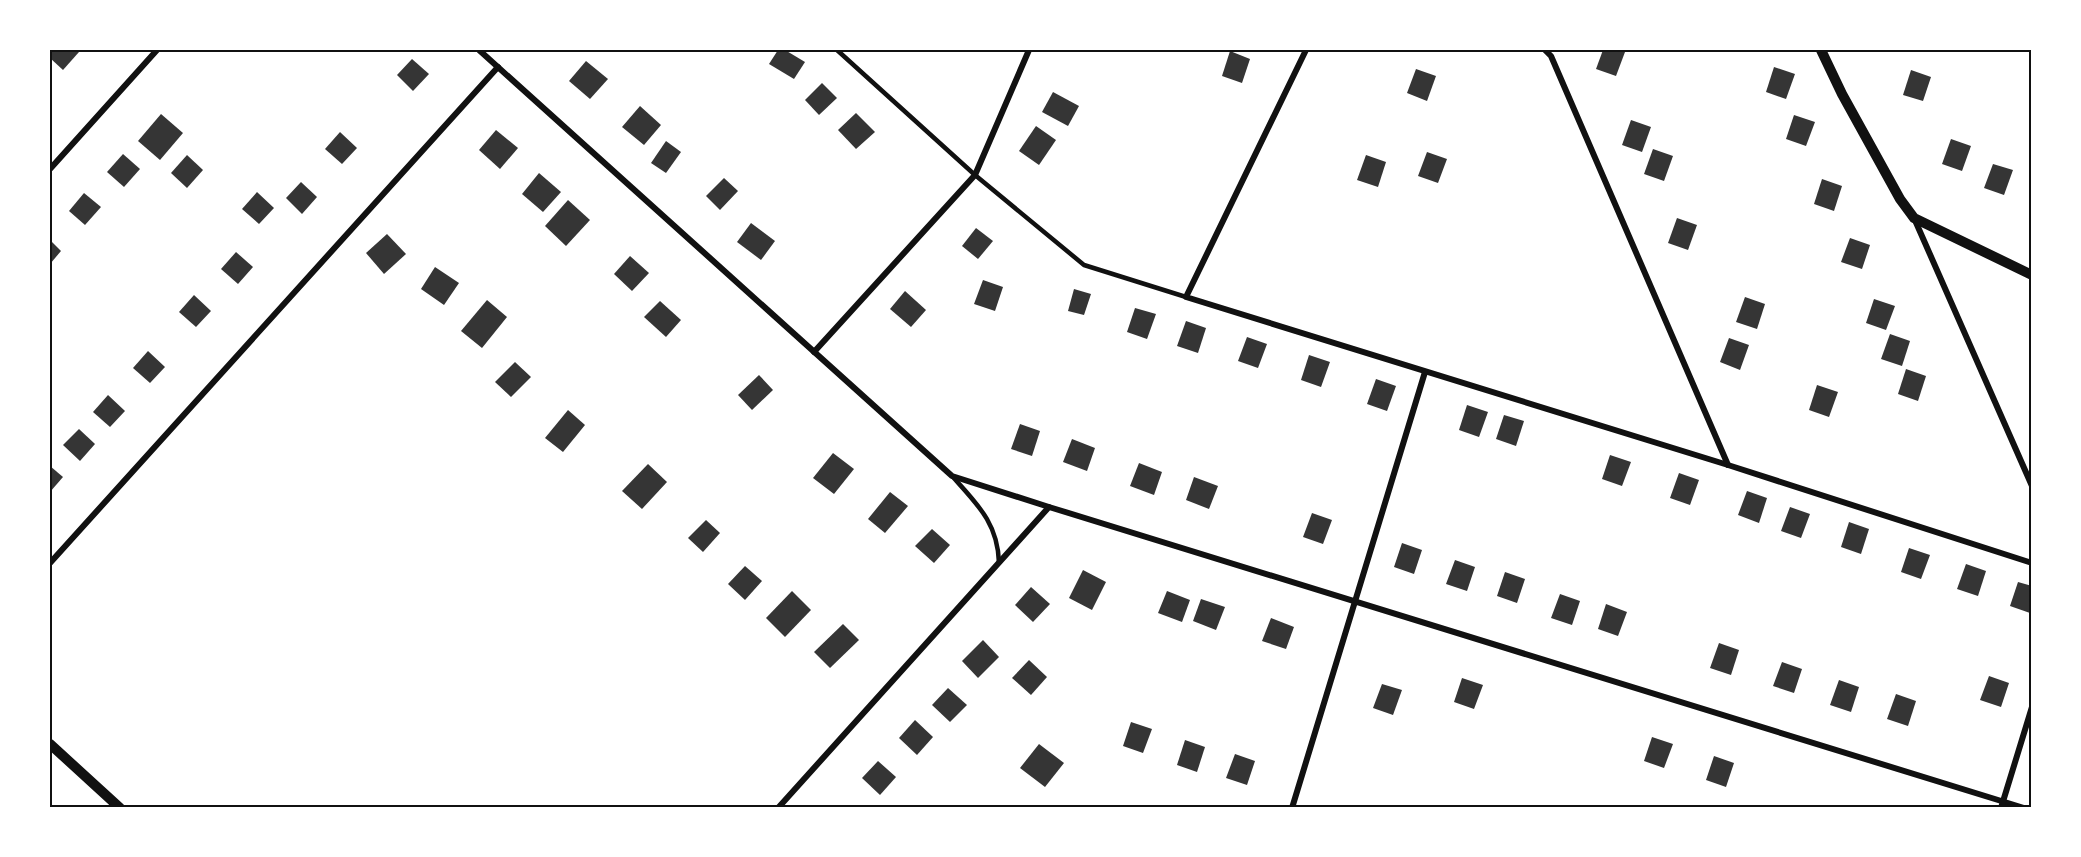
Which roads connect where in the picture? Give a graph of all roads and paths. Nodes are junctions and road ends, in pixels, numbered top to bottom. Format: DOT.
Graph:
graph roads {
  1 [pos="158,50"];
  2 [pos="479,50"];
  3 [pos="837,50"];
  4 [pos="1029,50"];
  5 [pos="1306,50"];
  6 [pos="1545,50"];
  7 [pos="1821,50"];
  8 [pos="498,67"];
  9 [pos="50,169"];
  10 [pos="975,175"];
  11 [pos="1914,219"];
  12 [pos="2031,275"];
  13 [pos="1186,297"];
  14 [pos="814,352"];
  15 [pos="1425,372"];
  16 [pos="1728,465"];
  17 [pos="952,476"];
  18 [pos="2031,486"];
  19 [pos="1049,507"];
  20 [pos="2031,562"];
  21 [pos="50,563"];
  22 [pos="999,563"];
  23 [pos="1354,602"];
  24 [pos="2031,707"];
  25 [pos="50,744"];
  26 [pos="2002,804"];
  27 [pos="120,807"];
  28 [pos="778,807"];
  29 [pos="1292,807"];
  30 [pos="2024,807"];
  1 -- 9 [label="street"];
  2 -- 8 [label="street"];
  3 -- 10 [label="lane"];
  4 -- 10 [label="street"];
  5 -- 13 [label="street"];
  6 -- 16 [label="street"];
  7 -- 11 [label="street"];
  8 -- 14 [label="street"];
  8 -- 21 [label="street"];
  10 -- 13 [label="lane"];
  10 -- 14 [label="street"];
  11 -- 12 [label="street"];
  11 -- 18 [label="street"];
  13 -- 15 [label="street"];
  14 -- 17 [label="street"];
  15 -- 16 [label="street"];
  15 -- 23 [label="street"];
  16 -- 20 [label="street"];
  17 -- 19 [label="street"];
  17 -- 22 [label="lane"];
  19 -- 22 [label="street"];
  19 -- 23 [label="street"];
  22 -- 28 [label="street"];
  23 -- 26 [label="street"];
  23 -- 29 [label="street"];
  24 -- 26 [label="street"];
  25 -- 27 [label="street"];
  26 -- 30 [label="street"];
}
